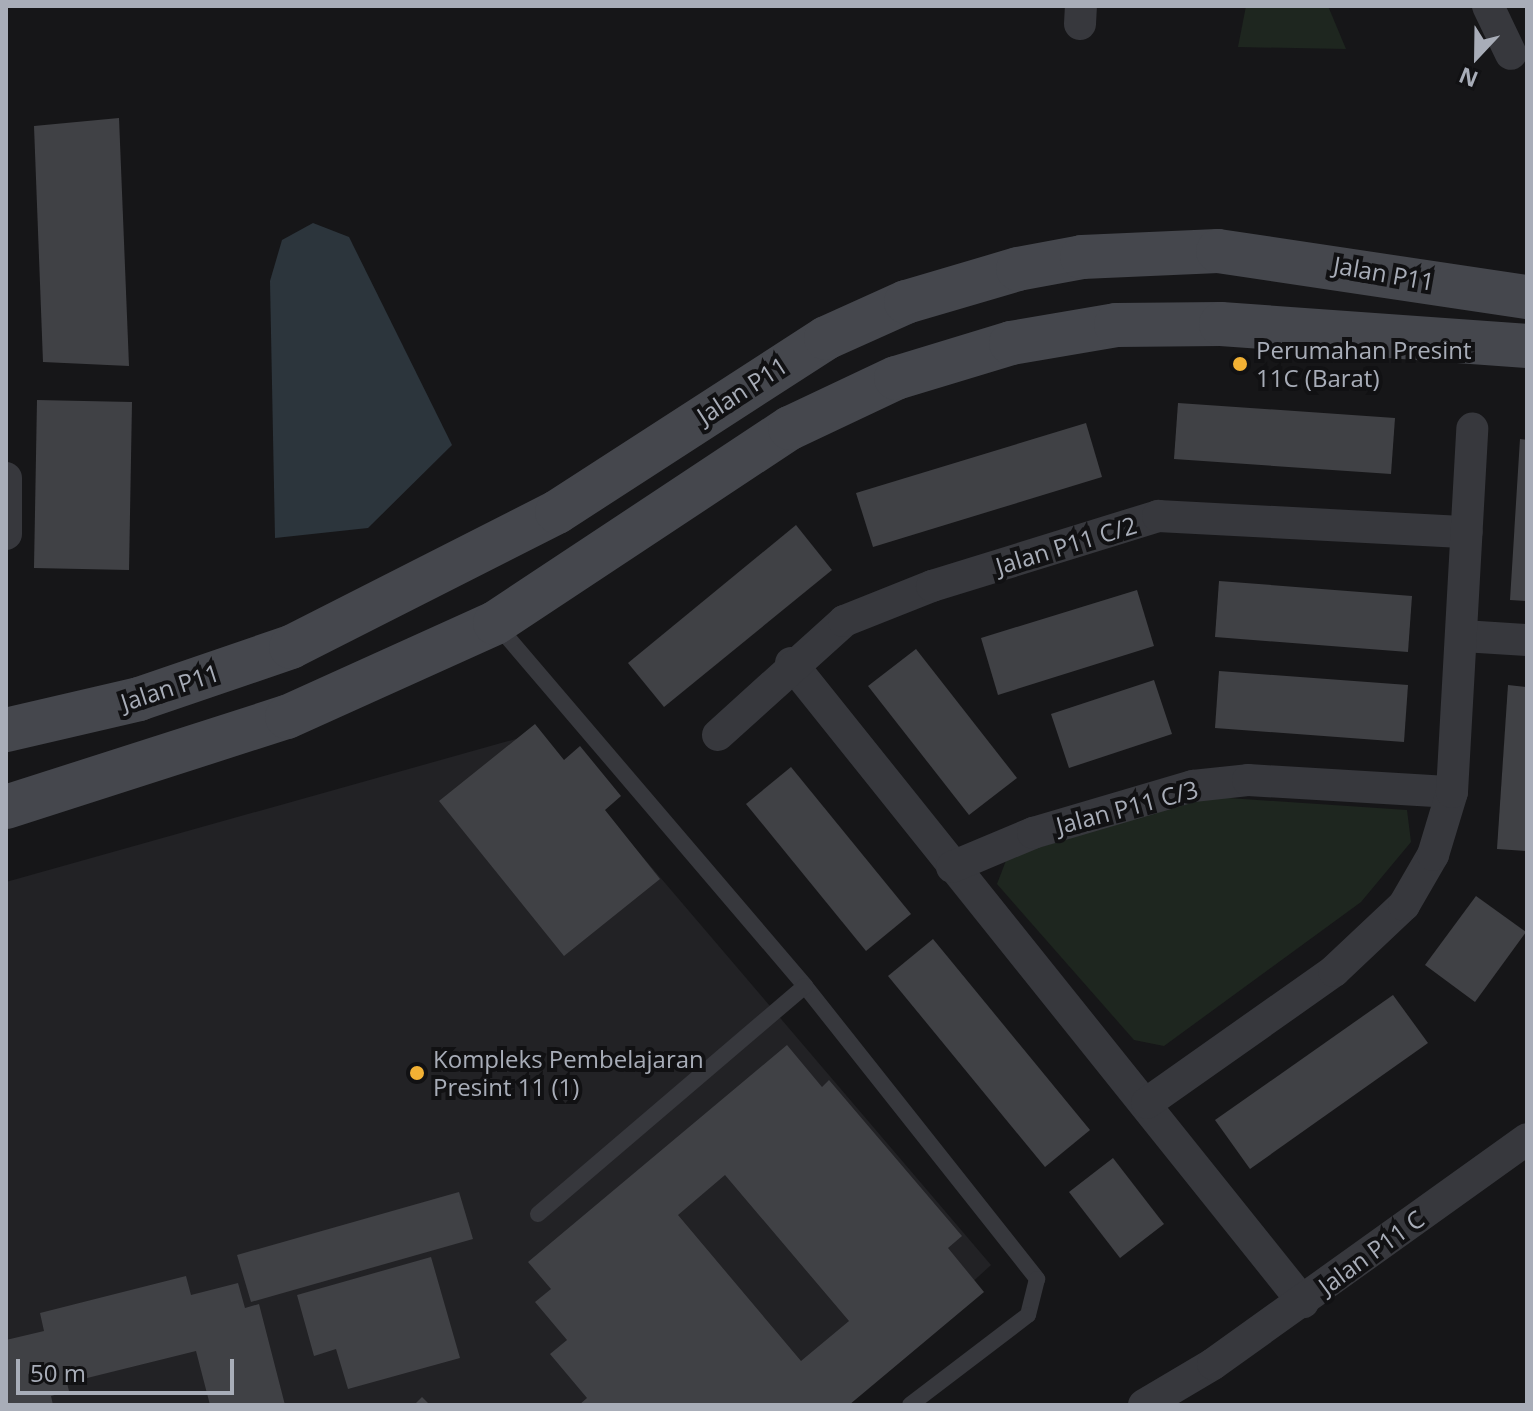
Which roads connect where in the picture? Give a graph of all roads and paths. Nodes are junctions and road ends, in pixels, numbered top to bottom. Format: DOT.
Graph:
graph roads {
  1 [pos="1488,6"];
  2 [pos="1511,54"];
  3 [pos="1527,297"];
  4 [pos="1527,346"];
  5 [pos="1472,429"];
  6 [pos="6,478"];
  7 [pos="1467,532"];
  8 [pos="6,534"];
  9 [pos="495,623"];
  10 [pos="1463,636"];
  11 [pos="1527,640"];
  12 [pos="791,663"];
  13 [pos="6,730"];
  14 [pos="718,735"];
  15 [pos="1452,792"];
  16 [pos="6,807"];
  17 [pos="952,867"];
  18 [pos="805,986"];
  19 [pos="1147,1103"];
  20 [pos="1527,1139"];
  21 [pos="538,1214"];
  22 [pos="1303,1302"];
  23 [pos="1213,1364"];
  24 [pos="910,1405"];
  25 [pos="1144,1405"];
  26 [pos="1184,1405"];
  1 -- 2 [label="street"];
  3 -- 13 [label="main road, Jalan P11"];
  4 -- 9 [label="main road"];
  5 -- 7 [label="street"];
  6 -- 8 [label="street"];
  7 -- 10 [label="street"];
  7 -- 12 [label="street, Jalan P11 C/2"];
  9 -- 16 [label="main road"];
  9 -- 18 [label="lane"];
  10 -- 11 [label="street"];
  10 -- 15 [label="street"];
  12 -- 14 [label="street, Jalan P11 C/2"];
  12 -- 17 [label="street"];
  15 -- 17 [label="street, Jalan P11 C/3"];
  15 -- 19 [label="street"];
  17 -- 19 [label="street"];
  18 -- 21 [label="lane"];
  18 -- 24 [label="lane"];
  19 -- 22 [label="street"];
  20 -- 22 [label="street, Jalan P11 C"];
  22 -- 23 [label="street, Jalan P11 C"];
  23 -- 25 [label="street, Jalan P11 C"];
  23 -- 26 [label="street, Jalan P11 C"];
}
